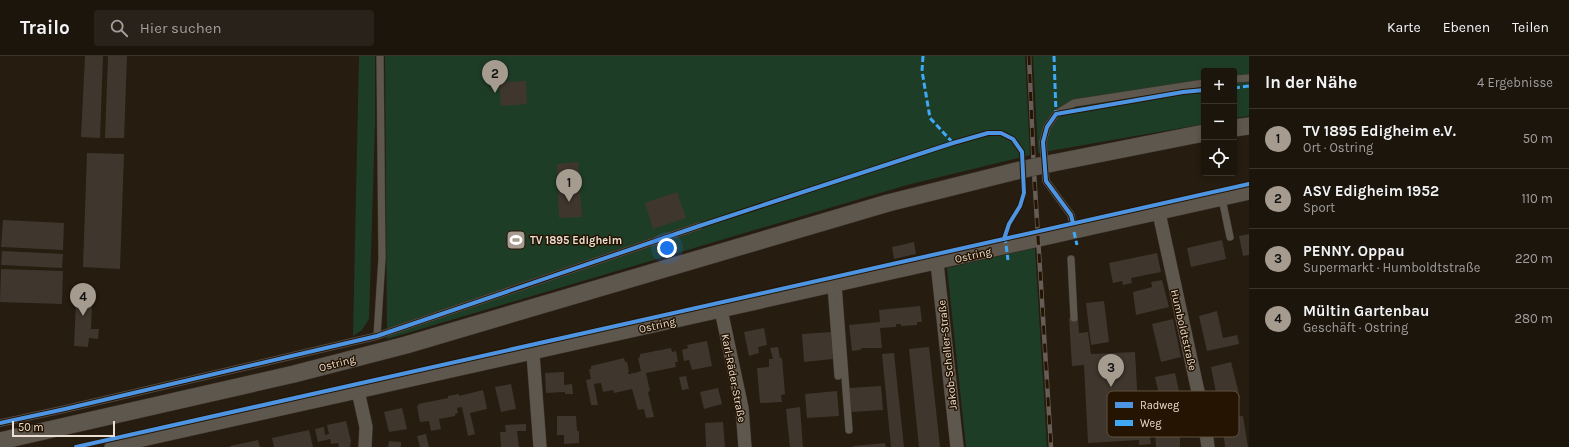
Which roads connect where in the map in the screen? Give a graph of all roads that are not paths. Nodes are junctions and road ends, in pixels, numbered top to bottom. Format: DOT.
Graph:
graph roads {
  1 [pos="380,56"];
  2 [pos="1249,78"];
  3 [pos="1237,79"];
  4 [pos="1201,83"];
  5 [pos="1249,126"];
  6 [pos="1237,128"];
  7 [pos="1201,134"];
  8 [pos="1249,193"];
  9 [pos="1222,199"];
  10 [pos="1158,213"];
  11 [pos="699,226"];
  12 [pos="1074,232"];
  13 [pos="1230,237"];
  14 [pos="1071,258"];
  15 [pos="938,263"];
  16 [pos="835,286"];
  17 [pos="720,310"];
  18 [pos="1074,318"];
  19 [pos="377,336"];
  20 [pos="533,354"];
  21 [pos="838,376"];
  22 [pos="358,391"];
  23 [pos="1198,391"];
  24 [pos="0,423"];
  25 [pos="849,430"];
  26 [pos="1207,437"];
  27 [pos="0,441"];
  28 [pos="111,447"];
  29 [pos="365,447"];
  30 [pos="540,447"];
  31 [pos="744,447"];
  32 [pos="957,447"];
  33 [pos="1208,447"];
  1 -- 19 [label="lane"];
  2 -- 3 [label="lane"];
  4 -- 12 [label="lane"];
  5 -- 6 [label="street"];
  7 -- 27 [label="street, Ostring, bridge"];
  8 -- 9 [label="street, Ostring"];
  9 -- 10 [label="street, Ostring"];
  9 -- 13 [label="lane"];
  10 -- 12 [label="street, Ostring"];
  10 -- 23 [label="street, Humboldtstraße"];
  11 -- 19 [label="lane"];
  12 -- 15 [label="street, Ostring"];
  14 -- 18 [label="lane"];
  15 -- 16 [label="street, Ostring"];
  15 -- 32 [label="street, Jakob-Scheller-Straße"];
  16 -- 17 [label="street, Ostring"];
  16 -- 21 [label="lane"];
  16 -- 25 [label="lane"];
  17 -- 20 [label="street, Ostring"];
  17 -- 31 [label="street, Karl-Räder-Straße"];
  19 -- 24 [label="lane"];
  20 -- 22 [label="street, Ostring"];
  20 -- 30 [label="street"];
  22 -- 28 [label="street, Ostring"];
  22 -- 29 [label="street"];
  26 -- 33 [label="street, Humboldtstraße"];
}
